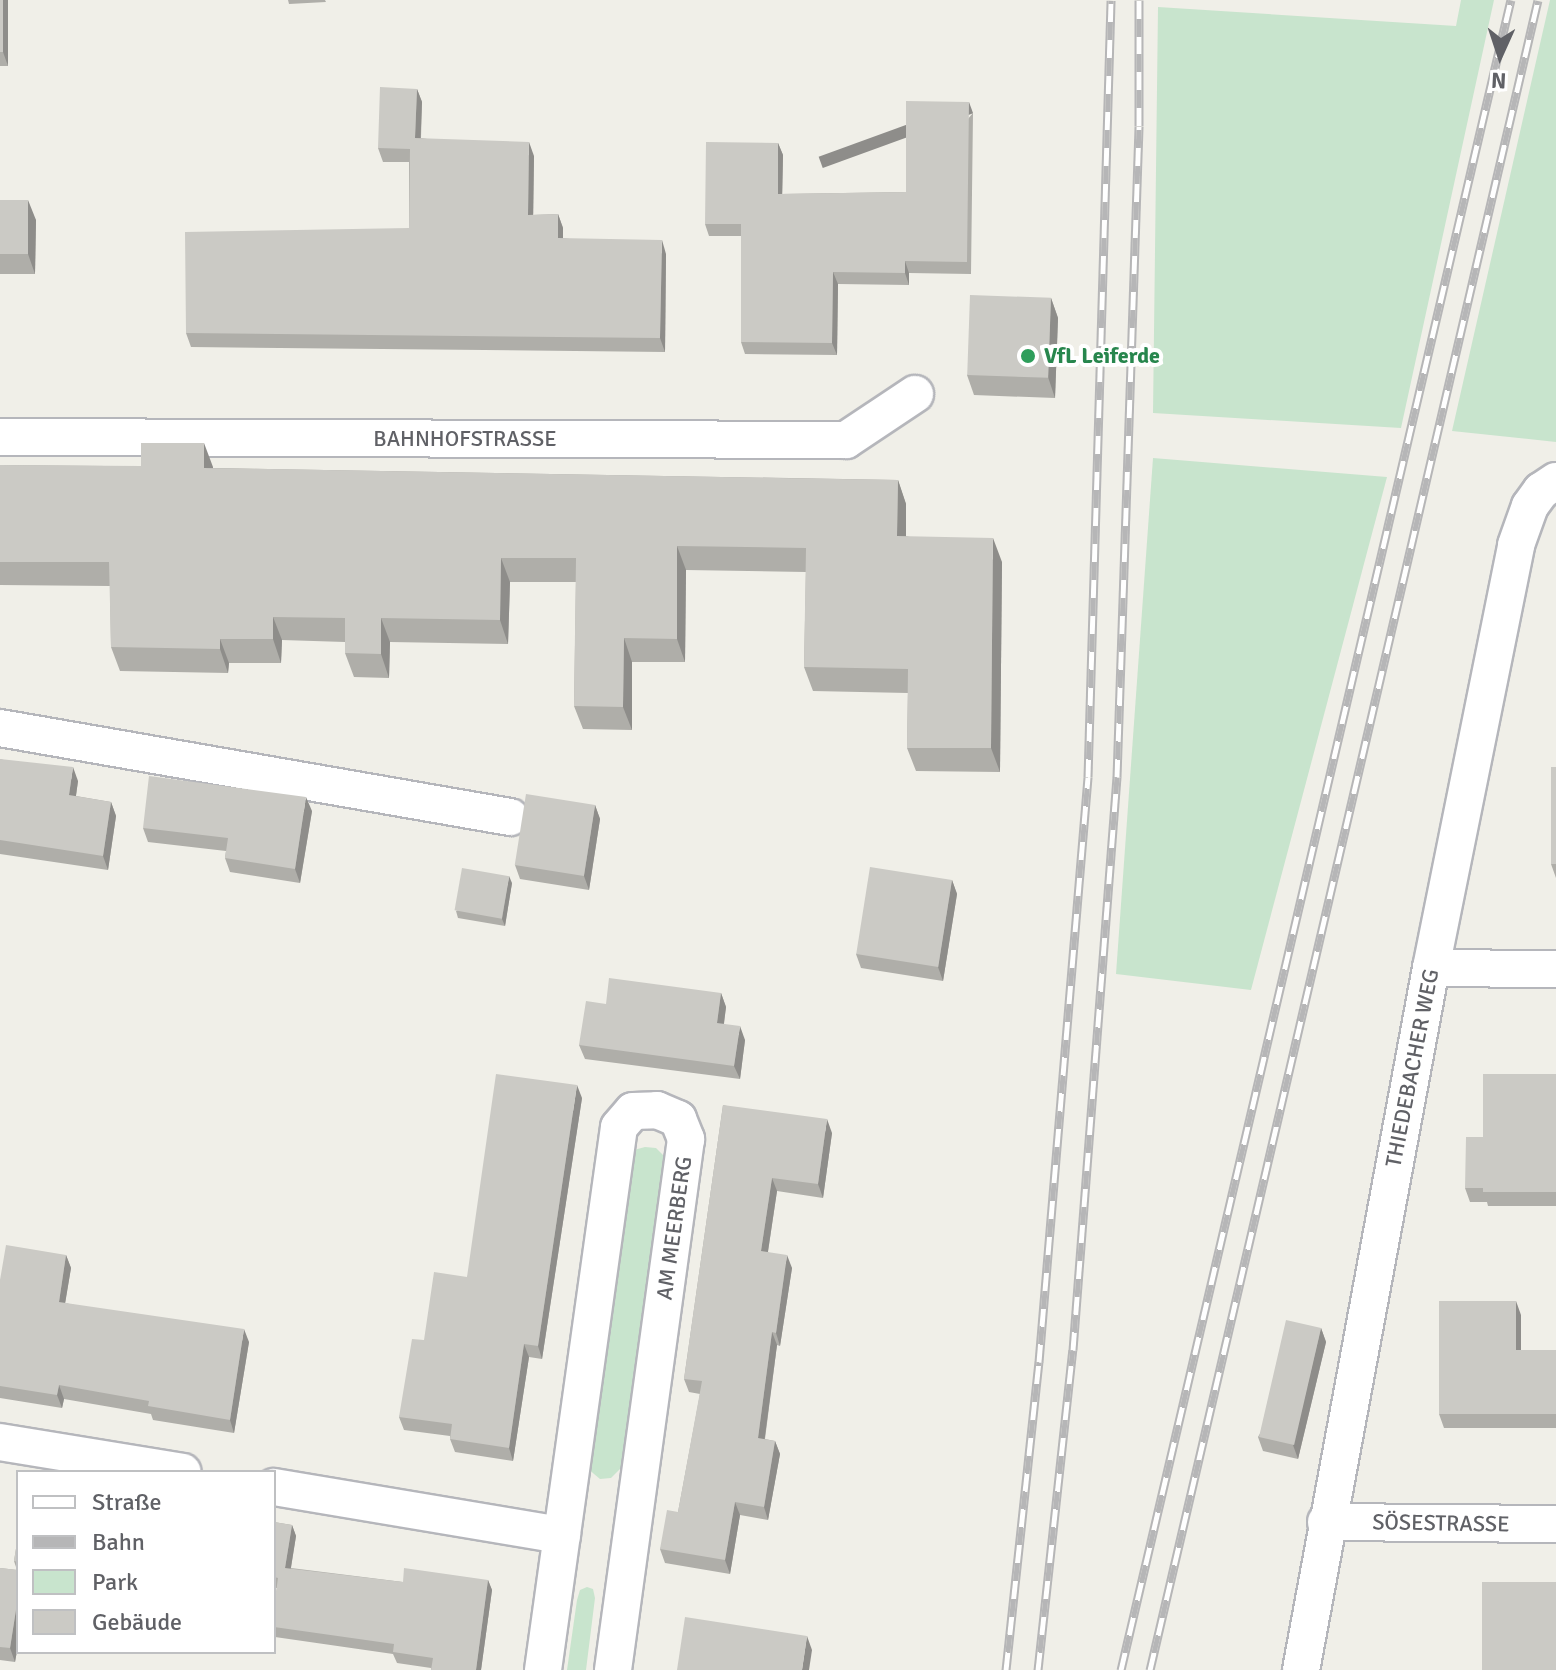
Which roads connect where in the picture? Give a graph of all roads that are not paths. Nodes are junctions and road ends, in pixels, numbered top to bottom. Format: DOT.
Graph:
graph roads {
  1 [pos="915,394"];
  2 [pos="0,437"];
  3 [pos="1556,481"];
  4 [pos="0,728"];
  5 [pos="510,817"];
  6 [pos="1431,968"];
  7 [pos="1556,969"];
  8 [pos="0,1442"];
  9 [pos="171,1470"];
  10 [pos="276,1487"];
  11 [pos="1326,1522"];
  12 [pos="1556,1524"];
  13 [pos="562,1535"];
  14 [pos="543,1670"];
  15 [pos="613,1670"];
  16 [pos="1301,1670"];
  1 -- 2 [label="street, BAHNHOFSTRASSE"];
  3 -- 6 [label="street, THIEDEBACHER WEG"];
  4 -- 5 [label="street"];
  6 -- 7 [label="street"];
  6 -- 11 [label="street, THIEDEBACHER WEG"];
  8 -- 9 [label="street"];
  10 -- 13 [label="street"];
  11 -- 12 [label="street, SÖSESTRASSE"];
  11 -- 16 [label="street, THIEDEBACHER WEG"];
  13 -- 14 [label="street, AM MEERBERG"];
  13 -- 15 [label="street, AM MEERBERG"];
}
